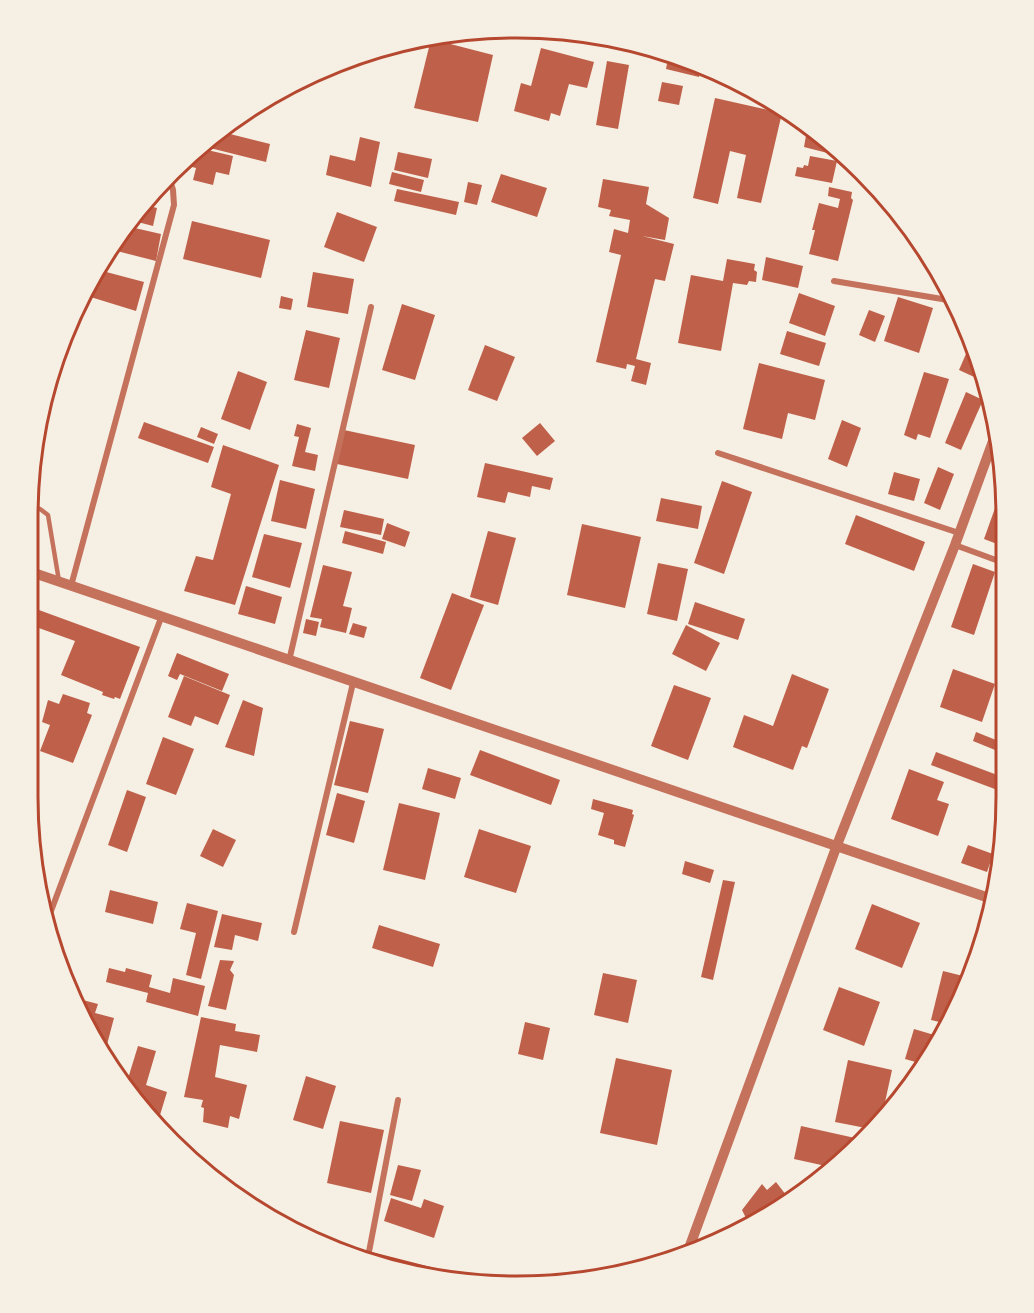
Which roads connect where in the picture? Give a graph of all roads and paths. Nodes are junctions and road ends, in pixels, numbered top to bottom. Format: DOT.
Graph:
graph roads {
  1 [pos="171,185"];
  2 [pos="834,281"];
  3 [pos="944,299"];
  4 [pos="371,307"];
  5 [pos="991,448"];
  6 [pos="718,453"];
  7 [pos="38,508"];
  8 [pos="959,533"];
  9 [pos="955,545"];
  10 [pos="996,560"];
  11 [pos="38,575"];
  12 [pos="59,582"];
  13 [pos="71,586"];
  14 [pos="161,618"];
  15 [pos="289,661"];
  16 [pos="353,683"];
  17 [pos="837,845"];
  18 [pos="985,897"];
  19 [pos="52,910"];
  20 [pos="294,932"];
  21 [pos="398,1100"];
  22 [pos="691,1242"];
  23 [pos="369,1252"];
  1 -- 13 [label="street"];
  2 -- 3 [label="street"];
  4 -- 15 [label="street"];
  5 -- 8 [label="street"];
  6 -- 8 [label="street"];
  7 -- 12 [label="lane"];
  8 -- 9 [label="street"];
  9 -- 10 [label="street"];
  9 -- 17 [label="street"];
  11 -- 12 [label="street"];
  12 -- 13 [label="street"];
  13 -- 14 [label="street"];
  14 -- 15 [label="street"];
  14 -- 19 [label="street"];
  15 -- 16 [label="street"];
  16 -- 17 [label="street"];
  16 -- 20 [label="street"];
  17 -- 18 [label="street"];
  17 -- 22 [label="street"];
  21 -- 23 [label="street"];
}
